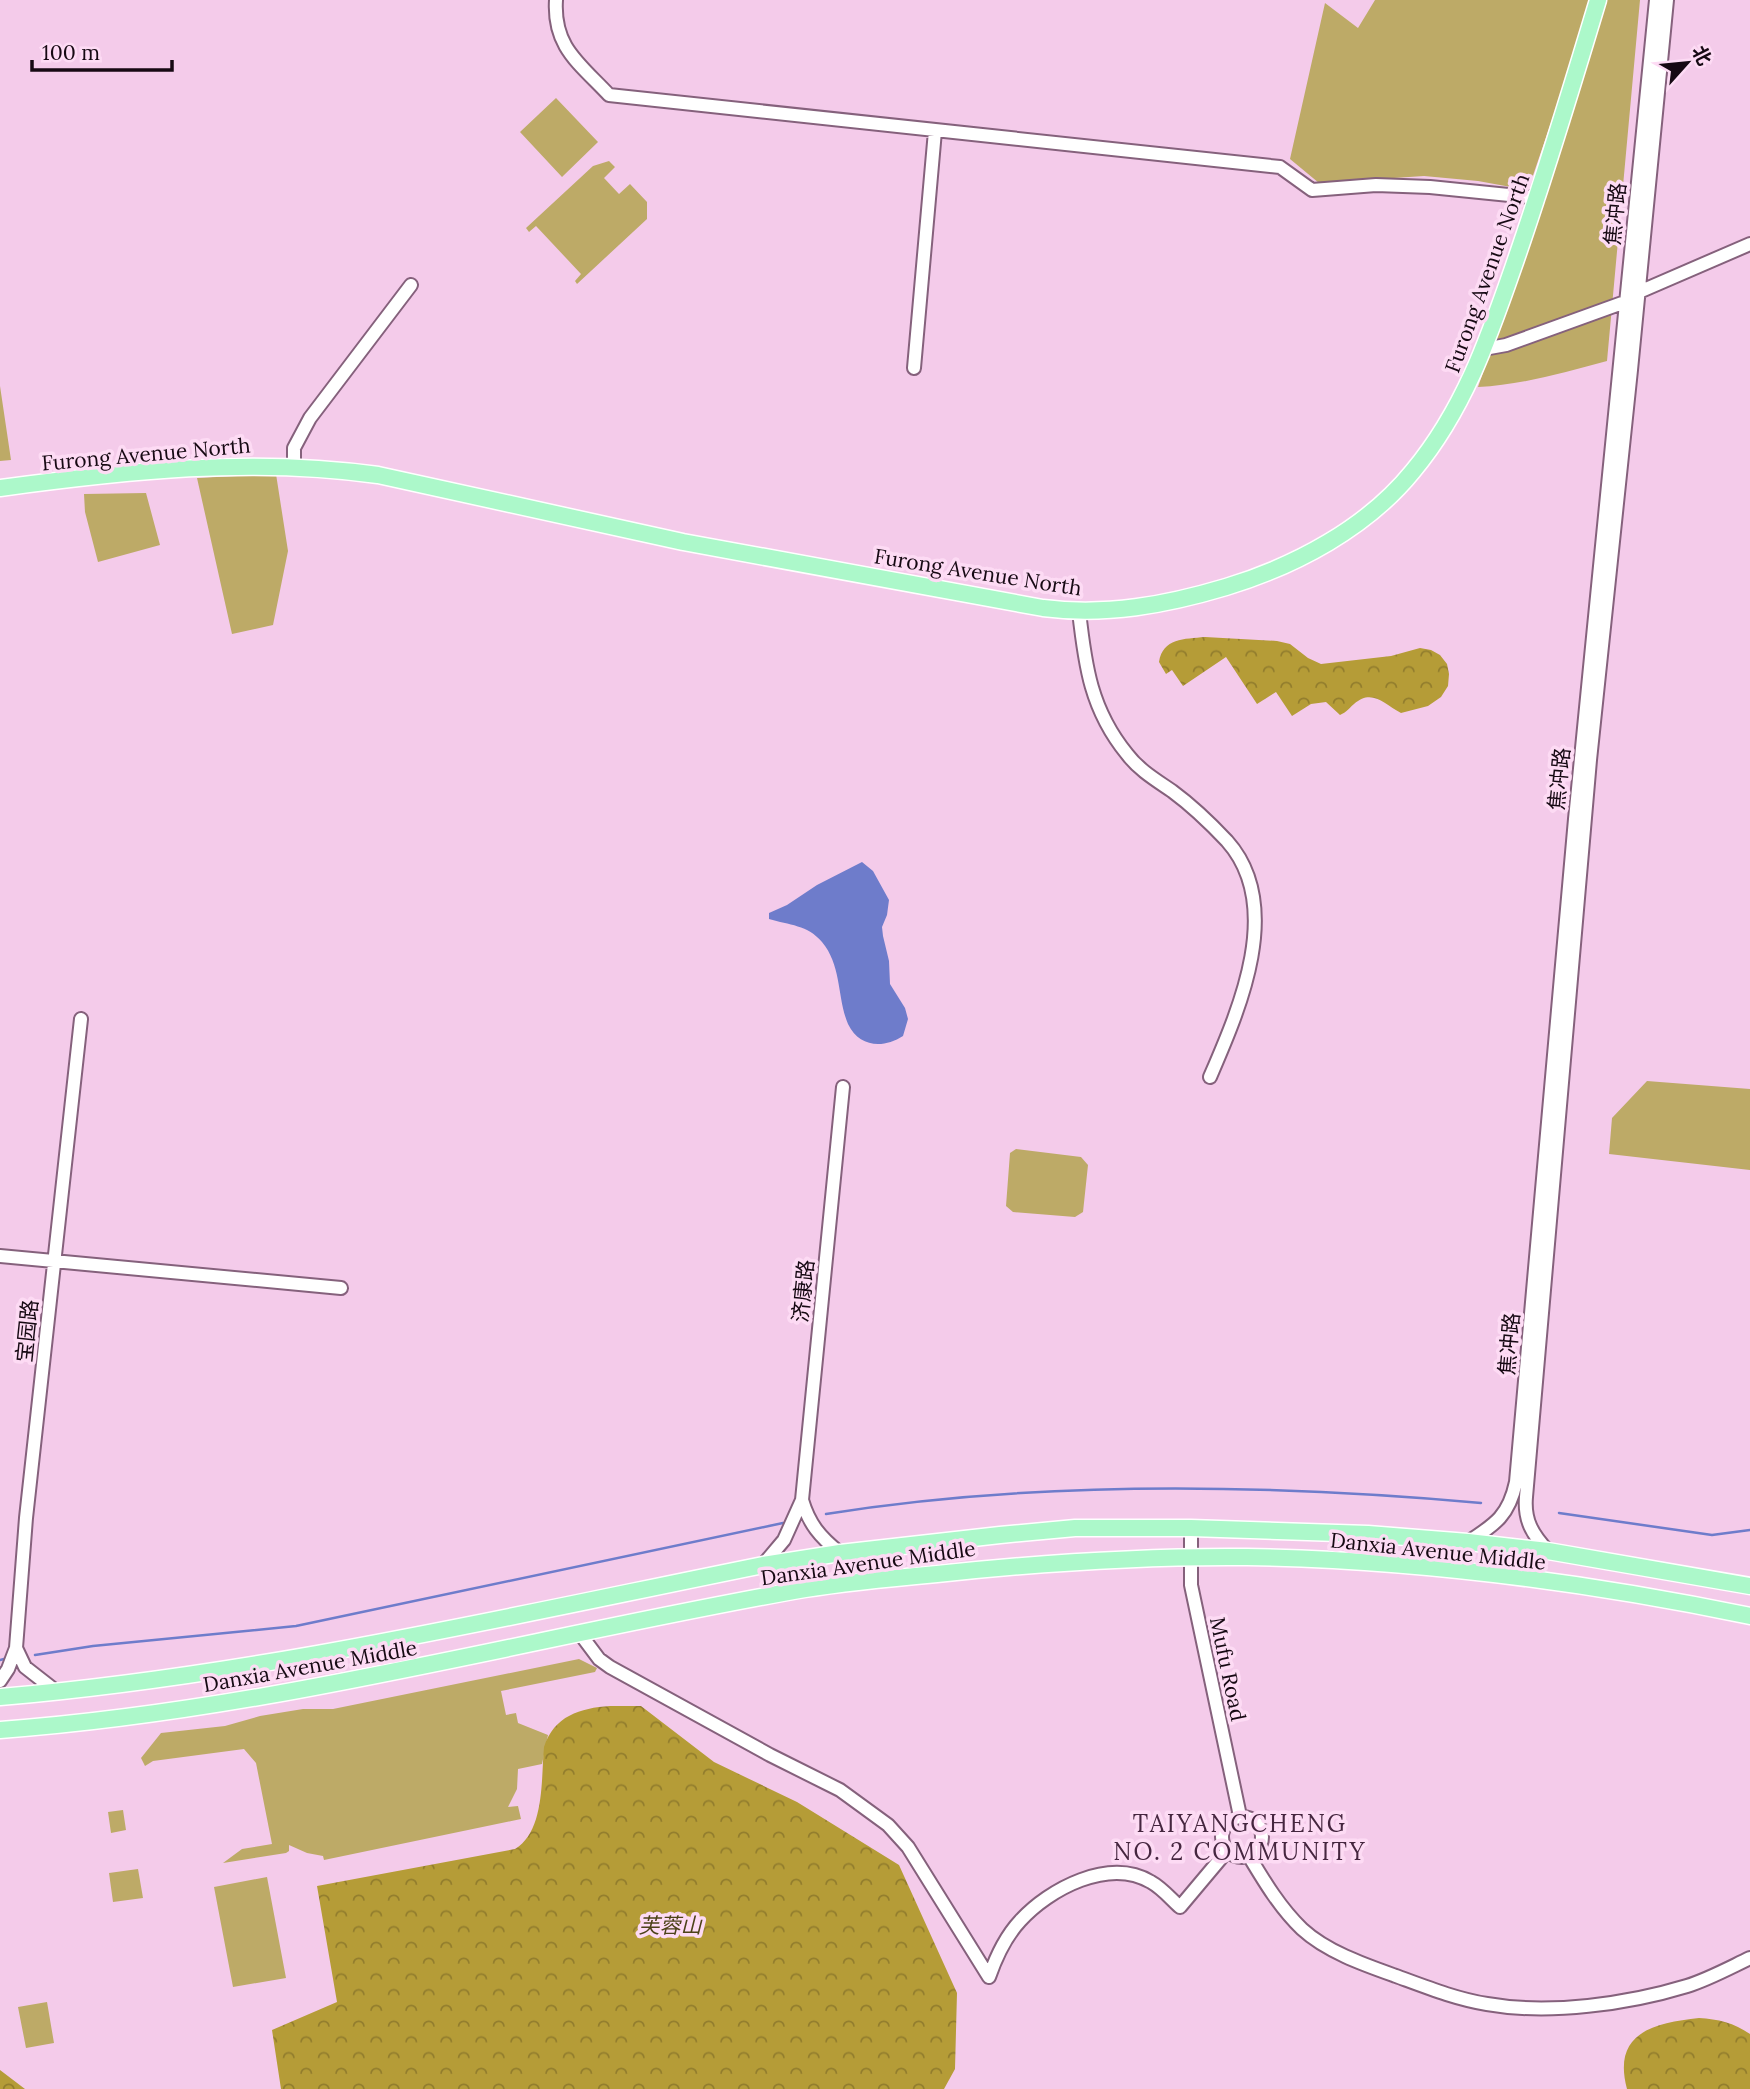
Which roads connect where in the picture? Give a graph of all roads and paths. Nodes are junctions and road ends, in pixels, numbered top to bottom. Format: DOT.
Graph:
graph roads {
  1 [pos="556,0"];
  2 [pos="1598,0"];
  3 [pos="1656,0"];
  4 [pos="1667,0"];
  5 [pos="935,131"];
  6 [pos="1538,198"];
  7 [pos="1750,244"];
  8 [pos="411,285"];
  9 [pos="1639,292"];
  10 [pos="1625,302"];
  11 [pos="1484,349"];
  12 [pos="914,368"];
  13 [pos="293,466"];
  14 [pos="0,488"];
  15 [pos="1079,611"];
  16 [pos="81,1019"];
  17 [pos="1210,1077"];
  18 [pos="843,1087"];
  19 [pos="0,1256"];
  20 [pos="54,1262"];
  21 [pos="341,1288"];
  22 [pos="802,1500"];
  23 [pos="1191,1528"];
  24 [pos="1468,1542"];
  25 [pos="1548,1550"];
  26 [pos="840,1553"];
  27 [pos="1190,1558"];
  28 [pos="763,1565"];
  29 [pos="1750,1586"];
  30 [pos="1750,1616"];
  31 [pos="581,1635"];
  32 [pos="16,1648"];
  33 [pos="0,1681"];
  34 [pos="57,1692"];
  35 [pos="0,1697"];
  36 [pos="0,1730"];
  37 [pos="1240,1816"];
  38 [pos="1227,1851"];
  39 [pos="1249,1856"];
  40 [pos="1750,1958"];
  1 -- 5 [label="street"];
  2 -- 6 [label="main road, Furong Avenue North"];
  3 -- 10 [label="street, 焦冲路"];
  4 -- 9 [label="street, 焦冲路"];
  5 -- 6 [label="street"];
  5 -- 12 [label="street"];
  6 -- 11 [label="main road, Furong Avenue North"];
  7 -- 9 [label="street"];
  8 -- 13 [label="street"];
  9 -- 25 [label="street, 焦冲路"];
  10 -- 11 [label="street"];
  10 -- 24 [label="street, 焦冲路"];
  11 -- 15 [label="main road, Furong Avenue North"];
  13 -- 14 [label="main road, Furong Avenue North"];
  13 -- 15 [label="main road, Furong Avenue North"];
  15 -- 17 [label="street"];
  16 -- 20 [label="street, 宝园路"];
  18 -- 22 [label="street, 济康路"];
  19 -- 20 [label="street"];
  20 -- 21 [label="street"];
  20 -- 32 [label="street, 宝园路"];
  22 -- 26 [label="street, 济康路"];
  22 -- 28 [label="street, 济康路"];
  23 -- 24 [label="main road, Danxia Avenue Middle"];
  23 -- 26 [label="main road, Danxia Avenue Middle"];
  23 -- 27 [label="street, Mufu Road"];
  24 -- 25 [label="main road, Danxia Avenue Middle"];
  25 -- 29 [label="main road, Danxia Avenue Middle"];
  26 -- 28 [label="main road, Danxia Avenue Middle"];
  27 -- 30 [label="main road, Danxia Avenue Middle"];
  27 -- 31 [label="main road, Danxia Avenue Middle"];
  27 -- 37 [label="street, Mufu Road"];
  28 -- 34 [label="main road, Danxia Avenue Middle"];
  31 -- 36 [label="main road, Danxia Avenue Middle"];
  31 -- 38 [label="street"];
  32 -- 33 [label="street, 宝园路"];
  32 -- 34 [label="street"];
  34 -- 35 [label="main road, Danxia Avenue Middle"];
  37 -- 38 [label="street"];
  37 -- 39 [label="street"];
  38 -- 39 [label="street"];
  39 -- 40 [label="street"];
}
